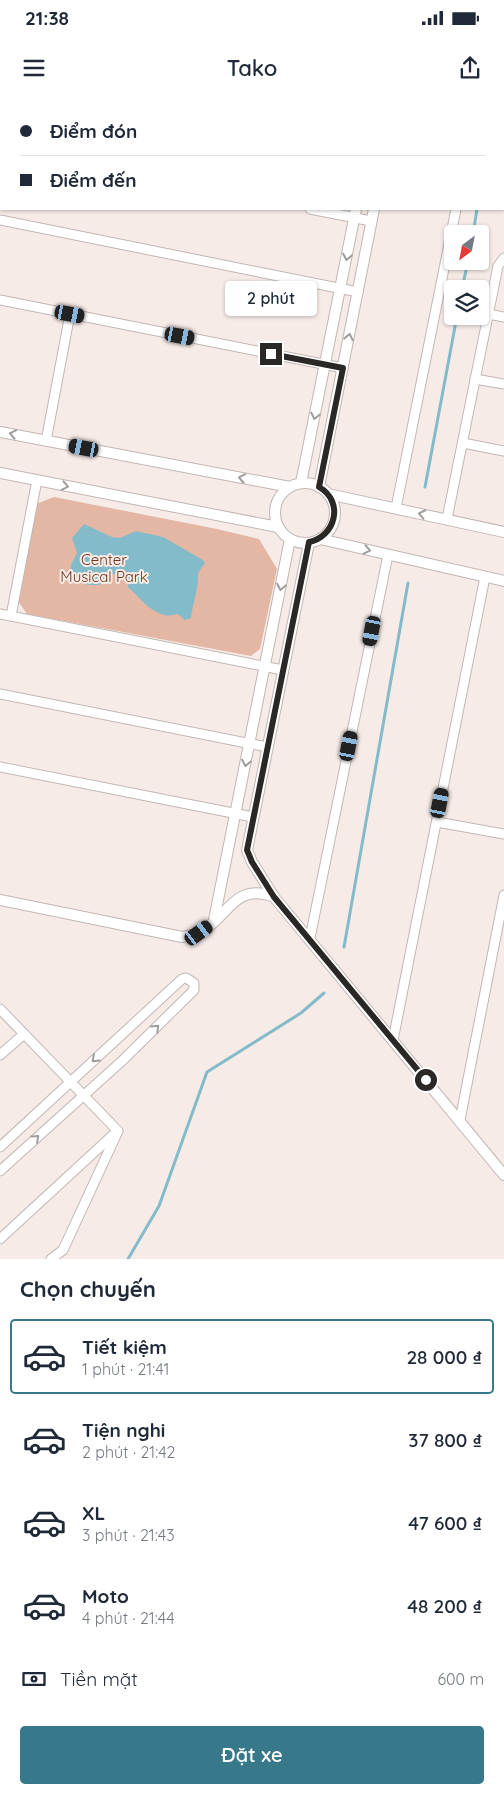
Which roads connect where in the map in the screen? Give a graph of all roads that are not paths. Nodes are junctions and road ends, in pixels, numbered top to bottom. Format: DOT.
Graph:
graph roads {
  1 [pos="321,210"];
  2 [pos="374,210"];
  3 [pos="456,210"];
  4 [pos="355,213"];
  5 [pos="0,220"];
  6 [pos="371,221"];
  7 [pos="504,258"];
  8 [pos="341,289"];
  9 [pos="358,292"];
  10 [pos="0,300"];
  11 [pos="489,309"];
  12 [pos="70,314"];
  13 [pos="489,314"];
  14 [pos="504,317"];
  15 [pos="486,325"];
  16 [pos="326,365"];
  17 [pos="343,368"];
  18 [pos="475,379"];
  19 [pos="504,384"];
  20 [pos="0,432"];
  21 [pos="46,441"];
  22 [pos="463,443"];
  23 [pos="504,451"];
  24 [pos="0,473"];
  25 [pos="37,480"];
  26 [pos="301,483"];
  27 [pos="290,487"];
  28 [pos="323,491"];
  29 [pos="396,508"];
  30 [pos="448,519"];
  31 [pos="278,527"];
  32 [pos="504,532"];
  33 [pos="290,539"];
  34 [pos="320,539"];
  35 [pos="309,542"];
  36 [pos="388,555"];
  37 [pos="486,577"];
  38 [pos="504,581"];
  39 [pos="0,614"];
  40 [pos="11,616"];
  41 [pos="265,666"];
  42 [pos="283,670"];
  43 [pos="0,694"];
  44 [pos="250,744"];
  45 [pos="267,747"];
  46 [pos="0,767"];
  47 [pos="237,813"];
  48 [pos="253,816"];
  49 [pos="437,822"];
  50 [pos="504,834"];
  51 [pos="504,895"];
  52 [pos="274,897"];
  53 [pos="0,900"];
  54 [pos="213,923"];
  55 [pos="310,938"];
  56 [pos="0,1010"];
  57 [pos="24,1034"];
  58 [pos="393,1040"];
  59 [pos="0,1056"];
  60 [pos="72,1082"];
  61 [pos="84,1095"];
  62 [pos="460,1120"];
  63 [pos="118,1131"];
  64 [pos="0,1147"];
  65 [pos="0,1171"];
  66 [pos="504,1175"];
  67 [pos="0,1239"];
  68 [pos="51,1259"];
  1 -- 4 [label="street"];
  2 -- 6 [label="street"];
  3 -- 29 [label="street"];
  4 -- 6 [label="street"];
  4 -- 8 [label="street, one-way"];
  5 -- 8 [label="street"];
  6 -- 9 [label="street"];
  7 -- 11 [label="street"];
  8 -- 9 [label="street"];
  8 -- 16 [label="street"];
  17 -- 9 [label="street, one-way"];
  10 -- 12 [label="street"];
  12 -- 16 [label="street"];
  12 -- 21 [label="street"];
  13 -- 14 [label="street"];
  15 -- 18 [label="street"];
  16 -- 17 [label="street"];
  16 -- 26 [label="street, one-way"];
  17 -- 28 [label="street"];
  18 -- 19 [label="street"];
  18 -- 22 [label="street"];
  21 -- 20 [label="street, one-way"];
  27 -- 21 [label="street, one-way"];
  22 -- 23 [label="street"];
  22 -- 30 [label="street"];
  24 -- 25 [label="street"];
  25 -- 31 [label="street, one-way"];
  25 -- 40 [label="street"];
  26 -- 27 [label="street"];
  26 -- 28 [label="street"];
  27 -- 31 [label="street"];
  28 -- 29 [label="street"];
  28 -- 34 [label="street"];
  30 -- 29 [label="street, one-way"];
  30 -- 32 [label="street"];
  31 -- 33 [label="street"];
  33 -- 35 [label="street"];
  33 -- 41 [label="street, one-way"];
  34 -- 35 [label="street"];
  34 -- 36 [label="street, one-way"];
  35 -- 42 [label="street"];
  36 -- 37 [label="street"];
  36 -- 55 [label="street"];
  37 -- 38 [label="street"];
  37 -- 49 [label="street"];
  39 -- 40 [label="street"];
  40 -- 41 [label="street"];
  41 -- 42 [label="street"];
  41 -- 44 [label="street"];
  42 -- 45 [label="street"];
  43 -- 44 [label="street"];
  44 -- 45 [label="street"];
  44 -- 47 [label="street, one-way"];
  45 -- 48 [label="street"];
  46 -- 47 [label="street"];
  47 -- 48 [label="street"];
  47 -- 54 [label="street"];
  48 -- 52 [label="street"];
  49 -- 50 [label="street"];
  49 -- 58 [label="street"];
  51 -- 62 [label="street"];
  52 -- 54 [label="street"];
  52 -- 55 [label="street"];
  53 -- 54 [label="street"];
  55 -- 58 [label="street"];
  56 -- 57 [label="street"];
  57 -- 59 [label="street"];
  57 -- 60 [label="street"];
  58 -- 62 [label="street"];
  60 -- 61 [label="street"];
  61 -- 60 [label="street, one-way"];
  60 -- 64 [label="street"];
  61 -- 63 [label="street"];
  65 -- 61 [label="street, one-way"];
  62 -- 66 [label="street"];
  63 -- 67 [label="street"];
  63 -- 68 [label="street"];
}
